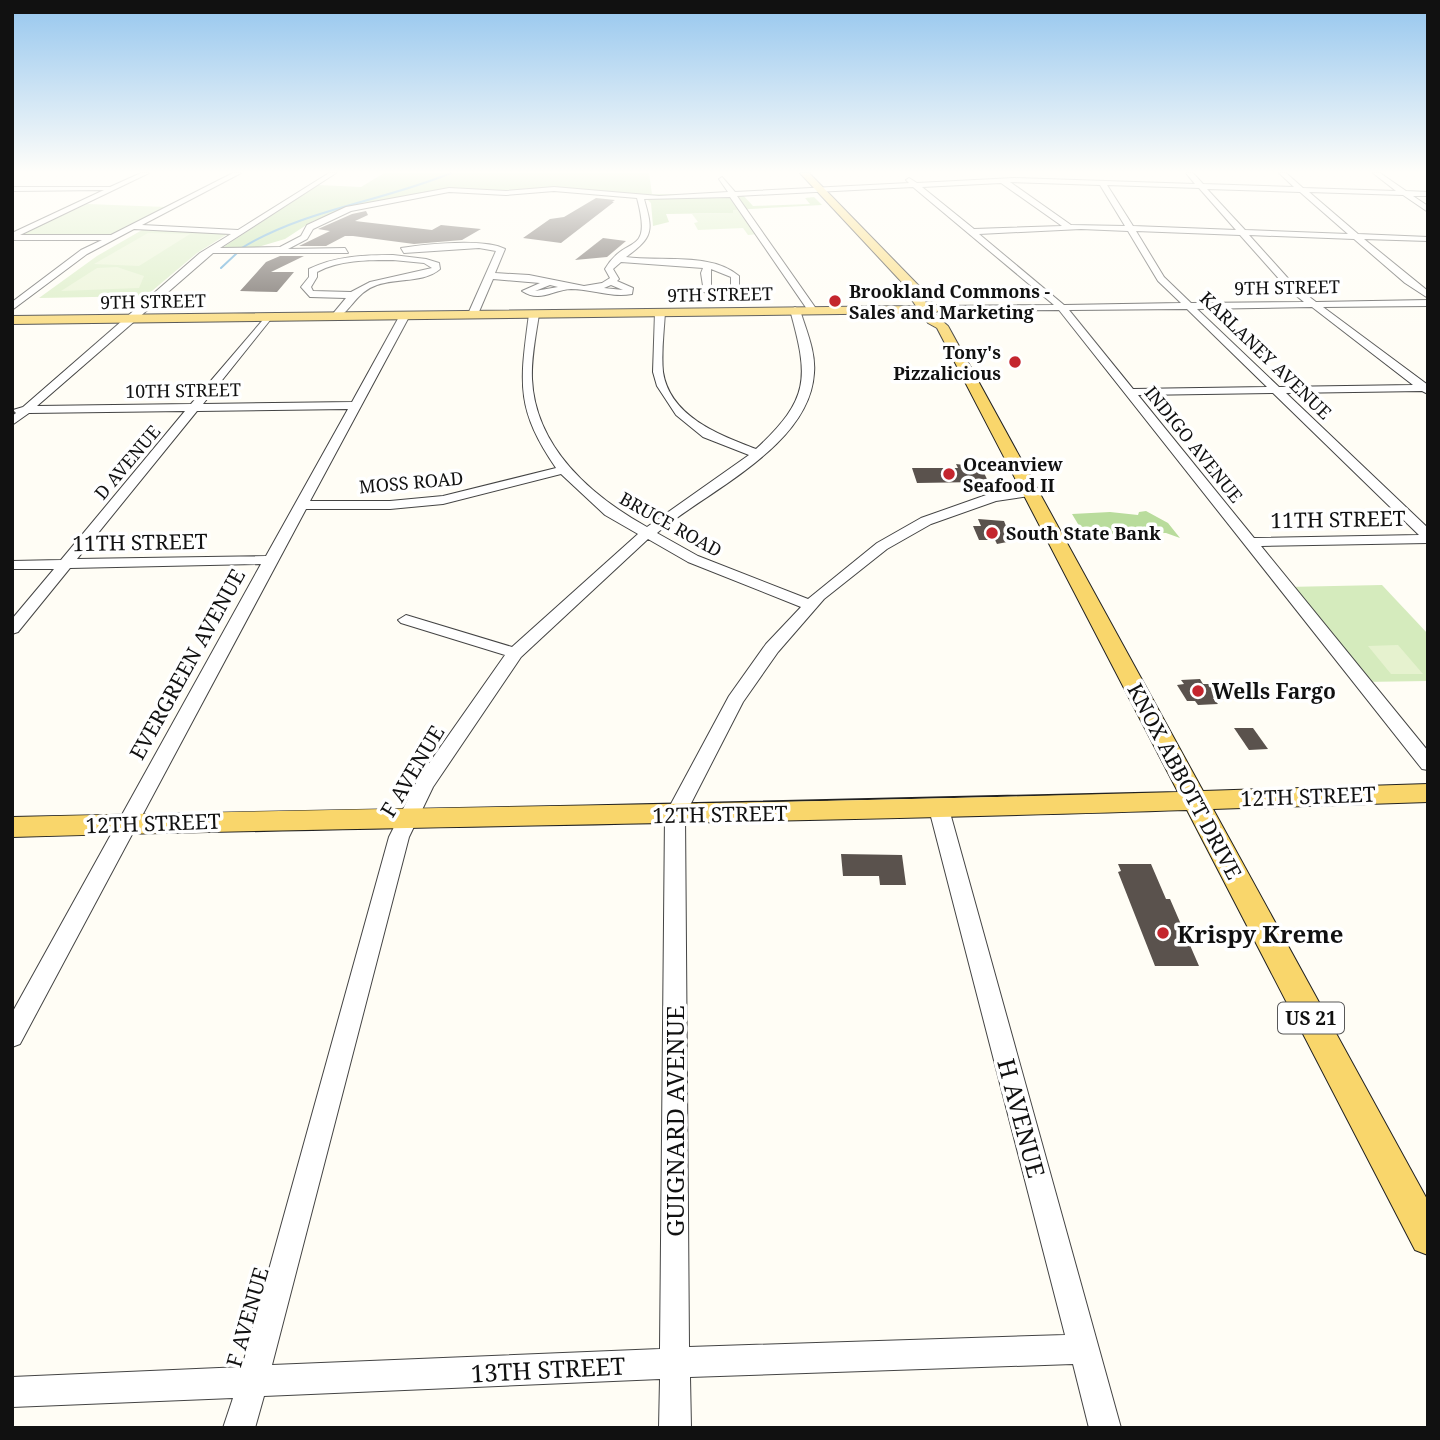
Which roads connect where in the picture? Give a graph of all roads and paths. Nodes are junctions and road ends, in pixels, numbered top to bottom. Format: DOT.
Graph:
graph roads {
  1 [pos="109,240"];
  2 [pos="225,240"];
  3 [pos="300,240"];
  4 [pos="641,240"];
  5 [pos="759,240"];
  6 [pos="869,240"];
  7 [pos="981,240"];
  8 [pos="1136,240"];
  9 [pos="1249,240"];
  10 [pos="1360,240"];
  11 [pos="211,250"];
  12 [pos="273,252"];
  13 [pos="618,258"];
  14 [pos="708,267"];
  15 [pos="490,276"];
  16 [pos="550,282"];
  17 [pos="611,282"];
  18 [pos="568,287"];
  19 [pos="590,288"];
  20 [pos="917,291"];
  21 [pos="350,295"];
  22 [pos="1428,295"];
  23 [pos="1428,303"];
  24 [pos="1312,304"];
  25 [pos="1189,306"];
  26 [pos="12,307"];
  27 [pos="1062,307"];
  28 [pos="926,309"];
  29 [pos="804,310"];
  30 [pos="660,312"];
  31 [pos="473,314"];
  32 [pos="534,314"];
  33 [pos="405,315"];
  34 [pos="336,316"];
  35 [pos="268,317"];
  36 [pos="941,317"];
  37 [pos="132,319"];
  38 [pos="12,320"];
  39 [pos="1427,389"];
  40 [pos="1277,390"];
  41 [pos="1129,392"];
  42 [pos="355,405"];
  43 [pos="194,408"];
  44 [pos="18,410"];
  45 [pos="12,422"];
  46 [pos="758,454"];
  47 [pos="564,470"];
  48 [pos="1031,492"];
  49 [pos="300,505"];
  50 [pos="648,533"];
  51 [pos="1428,538"];
  52 [pos="1250,542"];
  53 [pos="270,561"];
  54 [pos="65,564"];
  55 [pos="12,565"];
  56 [pos="810,605"];
  57 [pos="406,620"];
  58 [pos="12,629"];
  59 [pos="514,653"];
  60 [pos="1428,764"];
  61 [pos="1428,793"];
  62 [pos="1195,799"];
  63 [pos="939,809"];
  64 [pos="675,815"];
  65 [pos="409,818"];
  66 [pos="126,823"];
  67 [pos="12,827"];
  68 [pos="12,1036"];
  69 [pos="1428,1237"];
  70 [pos="1083,1349"];
  71 [pos="674,1363"];
  72 [pos="252,1382"];
  73 [pos="12,1392"];
  74 [pos="239,1428"];
  75 [pos="675,1428"];
  76 [pos="1105,1428"];
  1 -- 26 [label="street"];
  2 -- 11 [label="street"];
  3 -- 12 [label="street"];
  4 -- 13 [label="street"];
  5 -- 29 [label="street, F AVENUE"];
  6 -- 20 [label="main road, KNOX ABBOTT DRIVE / US 21"];
  7 -- 27 [label="street, INDIGO AVENUE"];
  8 -- 25 [label="street, KARLANEY AVENUE"];
  9 -- 24 [label="street"];
  10 -- 22 [label="street"];
  11 -- 12 [label="street"];
  11 -- 37 [label="street"];
  12 -- 15 [label="street"];
  13 -- 14 [label="street"];
  13 -- 17 [label="street"];
  15 -- 16 [label="street"];
  15 -- 31 [label="street"];
  16 -- 18 [label="street"];
  16 -- 18 [label="street"];
  17 -- 19 [label="street"];
  17 -- 19 [label="street"];
  18 -- 19 [label="street"];
  20 -- 28 [label="main road, KNOX ABBOTT DRIVE / US 21"];
  20 -- 36 [label="main road, KNOX ABBOTT DRIVE / US 21"];
  21 -- 21 [label="street"];
  21 -- 34 [label="street"];
  23 -- 24 [label="street, 9TH STREET"];
  24 -- 25 [label="street, 9TH STREET"];
  24 -- 39 [label="street"];
  25 -- 27 [label="street, 9TH STREET"];
  25 -- 40 [label="street, KARLANEY AVENUE"];
  27 -- 36 [label="street, 9TH STREET"];
  27 -- 41 [label="street, INDIGO AVENUE"];
  28 -- 29 [label="main road, 9TH STREET"];
  28 -- 36 [label="main road, 9TH STREET"];
  29 -- 30 [label="main road, 9TH STREET"];
  29 -- 46 [label="street, F AVENUE"];
  30 -- 32 [label="main road, 9TH STREET"];
  30 -- 46 [label="street"];
  31 -- 32 [label="main road, 9TH STREET"];
  31 -- 33 [label="main road, 9TH STREET"];
  32 -- 47 [label="street, BRUCE ROAD"];
  33 -- 34 [label="main road, 9TH STREET"];
  33 -- 42 [label="street, EVERGREEN AVENUE"];
  34 -- 35 [label="main road, 9TH STREET"];
  35 -- 37 [label="main road, 9TH STREET"];
  35 -- 43 [label="street, D AVENUE"];
  36 -- 48 [label="main road, KNOX ABBOTT DRIVE / US 21"];
  37 -- 38 [label="main road, 9TH STREET"];
  37 -- 44 [label="street"];
  39 -- 40 [label="street"];
  40 -- 41 [label="street"];
  40 -- 51 [label="street, KARLANEY AVENUE"];
  41 -- 52 [label="street, INDIGO AVENUE"];
  42 -- 43 [label="street, 10TH STREET"];
  42 -- 49 [label="street, EVERGREEN AVENUE"];
  43 -- 44 [label="street, 10TH STREET"];
  43 -- 54 [label="street, D AVENUE"];
  44 -- 45 [label="street"];
  46 -- 50 [label="street, F AVENUE"];
  47 -- 49 [label="street, MOSS ROAD"];
  47 -- 50 [label="street, BRUCE ROAD"];
  48 -- 56 [label="street"];
  48 -- 62 [label="main road, KNOX ABBOTT DRIVE / US 21"];
  49 -- 53 [label="street, EVERGREEN AVENUE"];
  50 -- 56 [label="street, BRUCE ROAD"];
  50 -- 59 [label="street, F AVENUE"];
  51 -- 52 [label="street, 11TH STREET"];
  52 -- 60 [label="street, INDIGO AVENUE"];
  53 -- 54 [label="street, 11TH STREET"];
  53 -- 66 [label="street, EVERGREEN AVENUE"];
  54 -- 55 [label="street, 11TH STREET"];
  54 -- 58 [label="street, D AVENUE"];
  56 -- 64 [label="street"];
  57 -- 59 [label="street"];
  59 -- 65 [label="street, F AVENUE"];
  61 -- 62 [label="main road, 12TH STREET"];
  62 -- 63 [label="main road, 12TH STREET"];
  62 -- 69 [label="main road, KNOX ABBOTT DRIVE / US 21"];
  63 -- 64 [label="main road, 12TH STREET"];
  63 -- 70 [label="street, H AVENUE"];
  64 -- 65 [label="main road, 12TH STREET"];
  64 -- 71 [label="street, GUIGNARD AVENUE"];
  65 -- 66 [label="main road, 12TH STREET"];
  65 -- 72 [label="street, F AVENUE"];
  66 -- 67 [label="main road, 12TH STREET"];
  66 -- 68 [label="street, EVERGREEN AVENUE"];
  70 -- 71 [label="street, 13TH STREET"];
  70 -- 76 [label="street, H AVENUE"];
  71 -- 72 [label="street, 13TH STREET"];
  71 -- 75 [label="street, GUIGNARD AVENUE"];
  72 -- 73 [label="street, 13TH STREET"];
  72 -- 74 [label="street, F AVENUE"];
}
